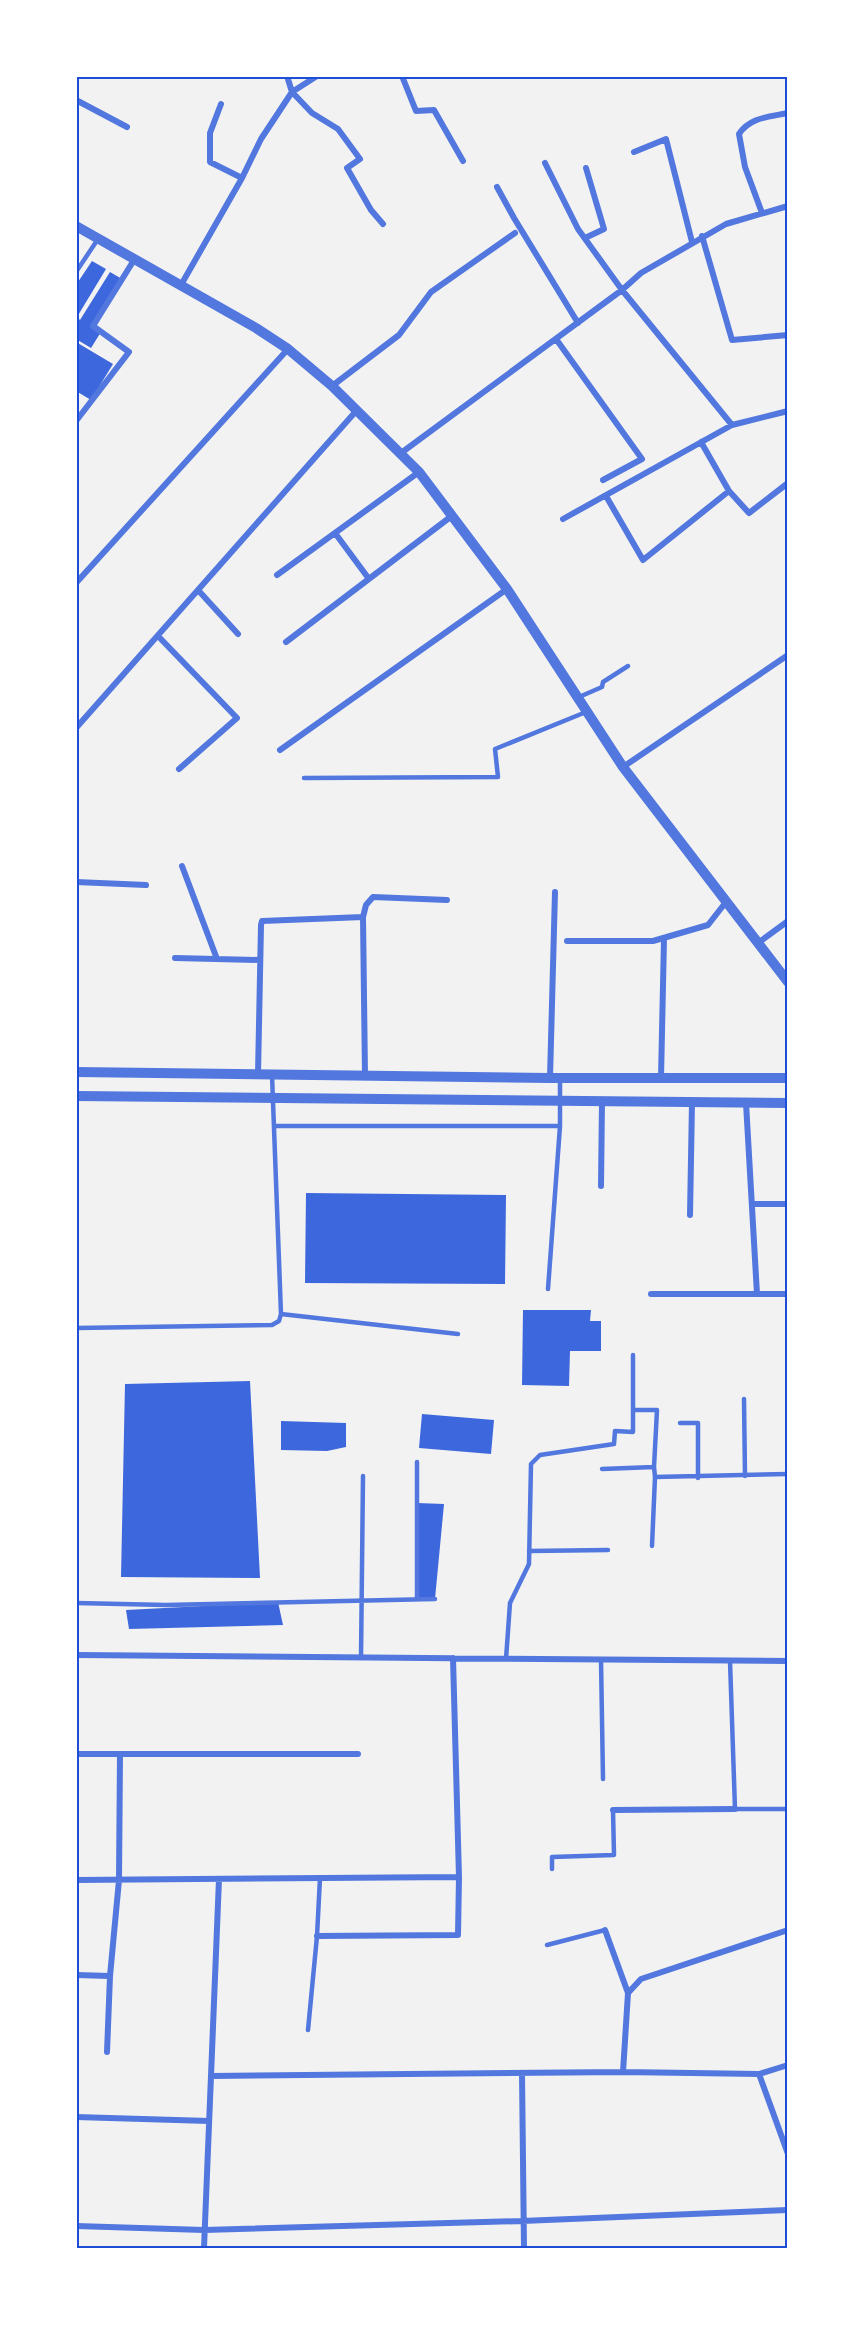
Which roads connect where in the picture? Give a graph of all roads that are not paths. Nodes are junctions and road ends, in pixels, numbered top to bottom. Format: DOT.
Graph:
graph roads {
  1 [pos="287,76"];
  2 [pos="317,76"];
  3 [pos="402,76"];
  4 [pos="292,92"];
  5 [pos="76,99"];
  6 [pos="221,104"];
  7 [pos="788,113"];
  8 [pos="127,127"];
  9 [pos="634,152"];
  10 [pos="463,161"];
  11 [pos="545,163"];
  12 [pos="586,168"];
  13 [pos="242,178"];
  14 [pos="497,187"];
  15 [pos="788,206"];
  16 [pos="762,213"];
  17 [pos="383,224"];
  18 [pos="76,226"];
  19 [pos="515,233"];
  20 [pos="702,236"];
  21 [pos="585,238"];
  22 [pos="98,239"];
  23 [pos="692,242"];
  24 [pos="134,260"];
  25 [pos="76,272"];
  26 [pos="181,285"];
  27 [pos="622,290"];
  28 [pos="578,322"];
  29 [pos="788,335"];
  30 [pos="556,339"];
  31 [pos="288,348"];
  32 [pos="332,386"];
  33 [pos="357,410"];
  34 [pos="788,411"];
  35 [pos="76,420"];
  36 [pos="732,426"];
  37 [pos="701,442"];
  38 [pos="401,453"];
  39 [pos="419,472"];
  40 [pos="603,480"];
  41 [pos="788,483"];
  42 [pos="729,491"];
  43 [pos="606,496"];
  44 [pos="453,515"];
  45 [pos="563,519"];
  46 [pos="334,533"];
  47 [pos="277,575"];
  48 [pos="369,579"];
  49 [pos="76,583"];
  50 [pos="507,589"];
  51 [pos="198,590"];
  52 [pos="237,634"];
  53 [pos="158,636"];
  54 [pos="286,642"];
  55 [pos="788,655"];
  56 [pos="628,666"];
  57 [pos="577,698"];
  58 [pos="586,712"];
  59 [pos="76,728"];
  60 [pos="280,750"];
  61 [pos="623,767"];
  62 [pos="179,769"];
  63 [pos="304,778"];
  64 [pos="182,866"];
  65 [pos="76,882"];
  66 [pos="146,885"];
  67 [pos="555,892"];
  68 [pos="447,900"];
  69 [pos="726,902"];
  70 [pos="363,917"];
  71 [pos="788,921"];
  72 [pos="664,939"];
  73 [pos="567,941"];
  74 [pos="757,943"];
  75 [pos="175,958"];
  76 [pos="217,959"];
  77 [pos="260,960"];
  78 [pos="788,982"];
  79 [pos="76,1072"];
  80 [pos="258,1074"];
  81 [pos="272,1075"];
  82 [pos="365,1076"];
  83 [pos="555,1078"];
  84 [pos="661,1078"];
  85 [pos="788,1078"];
  86 [pos="76,1096"];
  87 [pos="273,1098"];
  88 [pos="561,1101"];
  89 [pos="602,1101"];
  90 [pos="692,1102"];
  91 [pos="746,1103"];
  92 [pos="788,1103"];
  93 [pos="274,1126"];
  94 [pos="560,1126"];
  95 [pos="602,1186"];
  96 [pos="752,1204"];
  97 [pos="788,1204"];
  98 [pos="690,1215"];
  99 [pos="548,1289"];
  100 [pos="651,1294"];
  101 [pos="757,1294"];
  102 [pos="788,1294"];
  103 [pos="281,1314"];
  104 [pos="76,1328"];
  105 [pos="458,1334"];
  106 [pos="633,1355"];
  107 [pos="744,1399"];
  108 [pos="633,1410"];
  109 [pos="680,1423"];
  110 [pos="417,1462"];
  111 [pos="654,1467"];
  112 [pos="602,1469"];
  113 [pos="788,1474"];
  114 [pos="363,1476"];
  115 [pos="745,1476"];
  116 [pos="655,1477"];
  117 [pos="698,1478"];
  118 [pos="652,1546"];
  119 [pos="608,1550"];
  120 [pos="529,1551"];
  121 [pos="417,1599"];
  122 [pos="435,1599"];
  123 [pos="362,1600"];
  124 [pos="76,1603"];
  125 [pos="76,1655"];
  126 [pos="361,1658"];
  127 [pos="453,1658"];
  128 [pos="506,1659"];
  129 [pos="601,1660"];
  130 [pos="730,1660"];
  131 [pos="788,1661"];
  132 [pos="76,1754"];
  133 [pos="120,1754"];
  134 [pos="358,1754"];
  135 [pos="603,1779"];
  136 [pos="735,1809"];
  137 [pos="787,1809"];
  138 [pos="613,1810"];
  139 [pos="552,1869"];
  140 [pos="459,1877"];
  141 [pos="320,1878"];
  142 [pos="219,1879"];
  143 [pos="76,1880"];
  144 [pos="119,1880"];
  145 [pos="605,1930"];
  146 [pos="788,1930"];
  147 [pos="317,1936"];
  148 [pos="547,1945"];
  149 [pos="76,1975"];
  150 [pos="110,1976"];
  151 [pos="628,1994"];
  152 [pos="308,2030"];
  153 [pos="107,2052"];
  154 [pos="788,2064"];
  155 [pos="623,2072"];
  156 [pos="522,2074"];
  157 [pos="759,2074"];
  158 [pos="211,2076"];
  159 [pos="76,2117"];
  160 [pos="209,2121"];
  161 [pos="788,2154"];
  162 [pos="788,2210"];
  163 [pos="522,2221"];
  164 [pos="76,2226"];
  165 [pos="204,2230"];
  166 [pos="204,2248"];
  167 [pos="524,2248"];
  1 -- 4 [label="street"];
  2 -- 4 [label="street"];
  3 -- 10 [label="street"];
  4 -- 13 [label="street"];
  4 -- 17 [label="street"];
  5 -- 8 [label="street"];
  6 -- 13 [label="street"];
  7 -- 16 [label="street"];
  9 -- 23 [label="street"];
  11 -- 21 [label="street"];
  12 -- 21 [label="street"];
  13 -- 26 [label="street"];
  14 -- 28 [label="street"];
  15 -- 16 [label="street"];
  16 -- 20 [label="street"];
  18 -- 22 [label="street"];
  19 -- 32 [label="street"];
  20 -- 23 [label="street"];
  20 -- 29 [label="street"];
  21 -- 27 [label="street"];
  22 -- 24 [label="street"];
  22 -- 25 [label="lane"];
  23 -- 27 [label="street"];
  24 -- 26 [label="street"];
  24 -- 35 [label="street"];
  26 -- 31 [label="street"];
  27 -- 28 [label="street"];
  27 -- 36 [label="street"];
  28 -- 30 [label="street"];
  30 -- 38 [label="street"];
  30 -- 40 [label="street"];
  31 -- 32 [label="street"];
  31 -- 49 [label="street"];
  32 -- 33 [label="street"];
  33 -- 38 [label="street"];
  33 -- 51 [label="street"];
  34 -- 36 [label="street"];
  36 -- 37 [label="street"];
  37 -- 42 [label="street"];
  37 -- 43 [label="street"];
  38 -- 39 [label="street"];
  39 -- 44 [label="street"];
  39 -- 46 [label="street"];
  41 -- 42 [label="street"];
  42 -- 43 [label="street"];
  43 -- 45 [label="street"];
  44 -- 48 [label="street"];
  44 -- 50 [label="street"];
  46 -- 47 [label="street"];
  46 -- 48 [label="street"];
  48 -- 54 [label="street"];
  50 -- 57 [label="street"];
  50 -- 60 [label="street"];
  51 -- 52 [label="street"];
  51 -- 53 [label="street"];
  53 -- 59 [label="street"];
  53 -- 62 [label="street"];
  55 -- 61 [label="street"];
  56 -- 57 [label="lane"];
  57 -- 58 [label="street"];
  58 -- 61 [label="street"];
  58 -- 63 [label="lane"];
  61 -- 69 [label="street"];
  64 -- 76 [label="street"];
  65 -- 66 [label="street"];
  67 -- 83 [label="street"];
  68 -- 70 [label="street"];
  69 -- 72 [label="street"];
  69 -- 74 [label="street"];
  70 -- 77 [label="street"];
  70 -- 82 [label="street"];
  71 -- 74 [label="street"];
  72 -- 73 [label="street"];
  72 -- 84 [label="street"];
  74 -- 78 [label="street"];
  75 -- 76 [label="street"];
  76 -- 77 [label="street"];
  77 -- 80 [label="street"];
  79 -- 80 [label="street"];
  80 -- 81 [label="street"];
  81 -- 82 [label="street"];
  81 -- 87 [label="lane"];
  82 -- 83 [label="street"];
  83 -- 84 [label="street"];
  83 -- 88 [label="lane"];
  84 -- 85 [label="street"];
  86 -- 87 [label="street"];
  87 -- 88 [label="street"];
  87 -- 93 [label="lane"];
  88 -- 89 [label="street"];
  88 -- 94 [label="lane"];
  89 -- 90 [label="street"];
  89 -- 95 [label="street"];
  90 -- 91 [label="street"];
  90 -- 98 [label="street"];
  91 -- 92 [label="street"];
  91 -- 96 [label="street"];
  93 -- 94 [label="lane"];
  93 -- 103 [label="lane"];
  94 -- 99 [label="lane"];
  96 -- 97 [label="street"];
  96 -- 101 [label="street"];
  100 -- 101 [label="street"];
  101 -- 102 [label="street"];
  103 -- 104 [label="lane"];
  103 -- 105 [label="lane"];
  106 -- 108 [label="lane"];
  107 -- 115 [label="lane"];
  108 -- 111 [label="lane"];
  108 -- 120 [label="lane"];
  109 -- 117 [label="lane"];
  110 -- 121 [label="lane"];
  111 -- 112 [label="lane"];
  111 -- 116 [label="lane"];
  113 -- 115 [label="lane"];
  114 -- 123 [label="lane"];
  115 -- 117 [label="lane"];
  116 -- 117 [label="lane"];
  116 -- 118 [label="lane"];
  119 -- 120 [label="lane"];
  120 -- 128 [label="lane"];
  121 -- 122 [label="lane"];
  121 -- 123 [label="lane"];
  123 -- 124 [label="lane"];
  123 -- 126 [label="lane"];
  125 -- 126 [label="street"];
  126 -- 127 [label="street"];
  127 -- 128 [label="street"];
  127 -- 140 [label="street"];
  128 -- 129 [label="street"];
  129 -- 130 [label="street"];
  129 -- 135 [label="lane"];
  130 -- 131 [label="street"];
  130 -- 136 [label="lane"];
  132 -- 133 [label="street"];
  133 -- 134 [label="street"];
  133 -- 144 [label="street"];
  136 -- 137 [label="lane"];
  136 -- 138 [label="street"];
  138 -- 139 [label="lane"];
  140 -- 141 [label="street"];
  140 -- 147 [label="street"];
  141 -- 142 [label="street"];
  141 -- 147 [label="lane"];
  142 -- 144 [label="street"];
  142 -- 158 [label="street"];
  143 -- 144 [label="street"];
  144 -- 150 [label="street"];
  145 -- 148 [label="lane"];
  145 -- 151 [label="street"];
  146 -- 151 [label="street"];
  147 -- 152 [label="lane"];
  149 -- 150 [label="street"];
  150 -- 153 [label="street"];
  151 -- 155 [label="street"];
  154 -- 157 [label="street"];
  155 -- 156 [label="street"];
  155 -- 157 [label="street"];
  156 -- 158 [label="street"];
  156 -- 163 [label="street"];
  157 -- 161 [label="street"];
  158 -- 160 [label="street"];
  159 -- 160 [label="street"];
  160 -- 165 [label="street"];
  162 -- 163 [label="street"];
  163 -- 165 [label="street"];
  163 -- 167 [label="street"];
  164 -- 165 [label="street"];
  165 -- 166 [label="street"];
}
